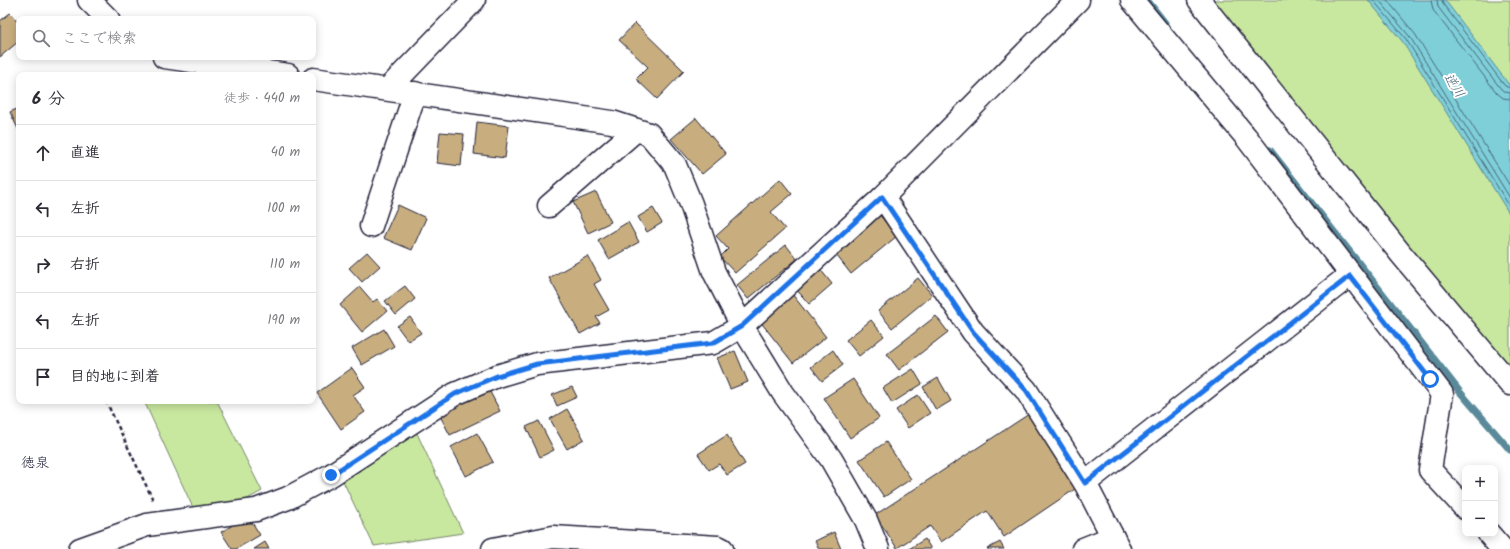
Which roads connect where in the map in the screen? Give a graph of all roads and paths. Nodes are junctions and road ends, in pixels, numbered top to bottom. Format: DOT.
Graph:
graph roads {
  1 [pos="89,0"];
  2 [pos="474,0"];
  3 [pos="1078,0"];
  4 [pos="1132,0"];
  5 [pos="1199,0"];
  6 [pos="105,16"];
  7 [pos="185,60"];
  8 [pos="267,72"];
  9 [pos="316,79"];
  10 [pos="388,89"];
  11 [pos="415,93"];
  12 [pos="636,130"];
  13 [pos="882,197"];
  14 [pos="549,206"];
  15 [pos="371,226"];
  16 [pos="1350,276"];
  17 [pos="742,326"];
  18 [pos="1510,384"];
  19 [pos="107,404"];
  20 [pos="1085,483"];
  21 [pos="1462,505"];
  22 [pos="163,523"];
  23 [pos="1492,537"];
  24 [pos="1116,543"];
  25 [pos="80,549"];
  26 [pos="492,549"];
  27 [pos="722,549"];
  28 [pos="878,549"];
  29 [pos="1084,549"];
  30 [pos="1502,549"];
  1 -- 6 [label="street"];
  2 -- 10 [label="street"];
  3 -- 13 [label="street"];
  4 -- 16 [label="street"];
  5 -- 18 [label="street"];
  7 -- 8 [label="street"];
  9 -- 10 [label="street"];
  10 -- 11 [label="street"];
  11 -- 12 [label="street"];
  11 -- 15 [label="street"];
  12 -- 14 [label="street"];
  12 -- 17 [label="street"];
  13 -- 17 [label="street"];
  13 -- 20 [label="street"];
  16 -- 20 [label="street"];
  16 -- 21 [label="street"];
  17 -- 22 [label="street"];
  17 -- 28 [label="street"];
  19 -- 22 [label="path"];
  20 -- 24 [label="street"];
  22 -- 25 [label="street"];
  23 -- 30 [label="street"];
  24 -- 29 [label="street"];
  26 -- 27 [label="street"];
}
